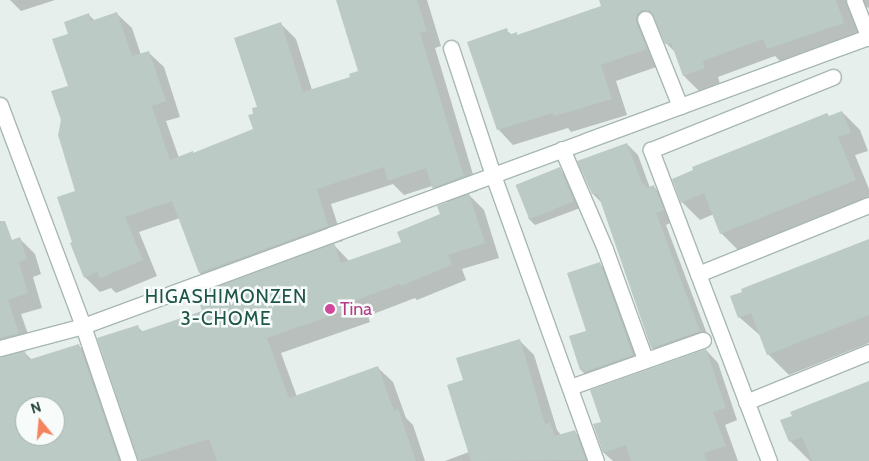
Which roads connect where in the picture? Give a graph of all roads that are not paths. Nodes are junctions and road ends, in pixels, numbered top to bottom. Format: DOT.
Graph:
graph roads {
  1 [pos="854,0"];
  2 [pos="645,19"];
  3 [pos="869,38"];
  4 [pos="451,48"];
  5 [pos="833,77"];
  6 [pos="0,105"];
  7 [pos="680,106"];
  8 [pos="562,149"];
  9 [pos="493,174"];
  10 [pos="869,205"];
  11 [pos="698,274"];
  12 [pos="83,326"];
  13 [pos="703,340"];
  14 [pos="0,348"];
  15 [pos="869,352"];
  16 [pos="644,359"];
  17 [pos="570,387"];
  18 [pos="746,402"];
  19 [pos="129,461"];
  20 [pos="596,461"];
  21 [pos="769,461"];
  1 -- 3 [label="street"];
  2 -- 7 [label="street"];
  3 -- 7 [label="street"];
  4 -- 9 [label="street"];
  5 -- 11 [label="street"];
  6 -- 12 [label="street"];
  7 -- 8 [label="street"];
  8 -- 9 [label="street"];
  8 -- 16 [label="street"];
  9 -- 12 [label="street"];
  9 -- 17 [label="street"];
  10 -- 11 [label="street"];
  11 -- 18 [label="street"];
  12 -- 14 [label="street"];
  12 -- 19 [label="street"];
  13 -- 16 [label="street"];
  15 -- 18 [label="street"];
  16 -- 17 [label="street"];
  17 -- 20 [label="street"];
  18 -- 21 [label="street"];
}
